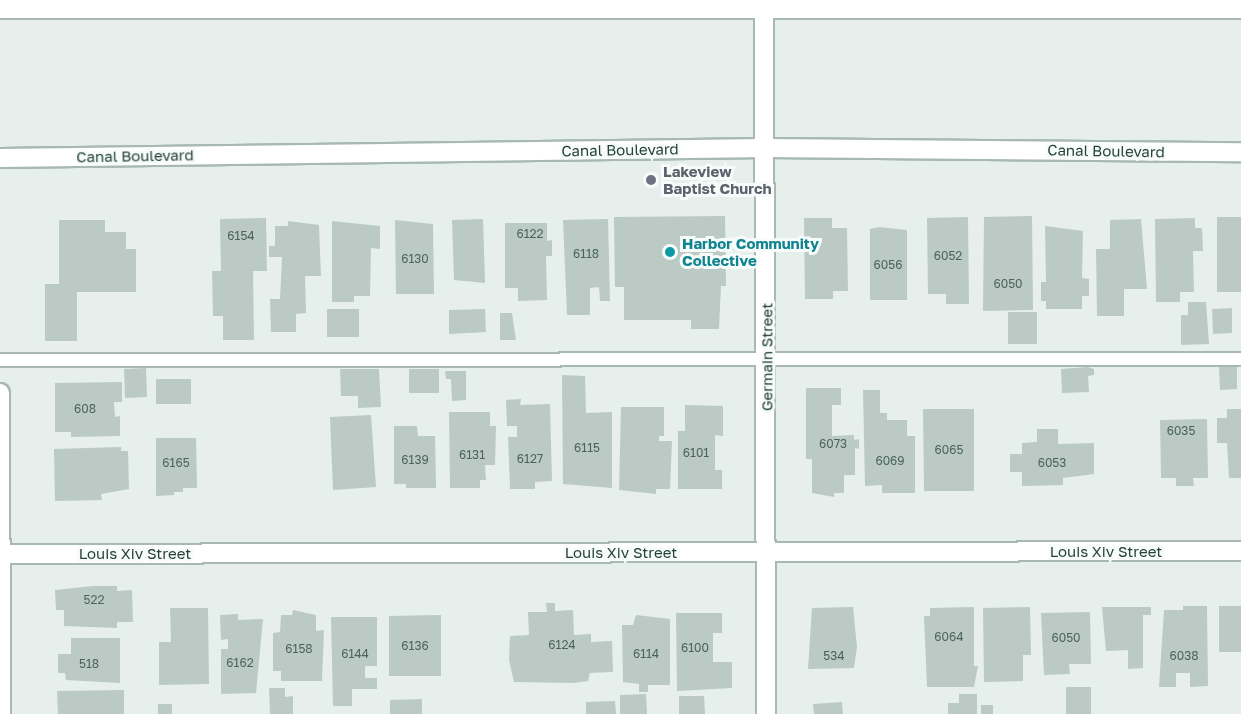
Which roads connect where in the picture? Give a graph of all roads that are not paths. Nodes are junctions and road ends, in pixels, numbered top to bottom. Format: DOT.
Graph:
graph roads {
  1 [pos="764,6"];
  2 [pos="0,9"];
  3 [pos="1241,9"];
  4 [pos="766,148"];
  5 [pos="1241,152"];
  6 [pos="0,158"];
  7 [pos="1241,359"];
  8 [pos="0,360"];
  9 [pos="767,360"];
  10 [pos="0,393"];
  11 [pos="1241,551"];
  12 [pos="767,553"];
  13 [pos="1,554"];
  14 [pos="1,714"];
  15 [pos="766,714"];
  1 -- 2 [label="main road"];
  1 -- 3 [label="main road"];
  1 -- 4 [label="main road, Germain Street"];
  4 -- 5 [label="main road, Canal Boulevard"];
  4 -- 6 [label="main road, Canal Boulevard"];
  4 -- 9 [label="main road, Germain Street"];
  7 -- 9 [label="lane"];
  8 -- 9 [label="lane"];
  9 -- 12 [label="main road, Germain Street"];
  10 -- 13 [label="main road"];
  11 -- 12 [label="main road, Louis Xiv Street"];
  12 -- 13 [label="main road, Louis Xiv Street"];
  12 -- 15 [label="main road, Germain Street"];
  13 -- 14 [label="main road"];
}
